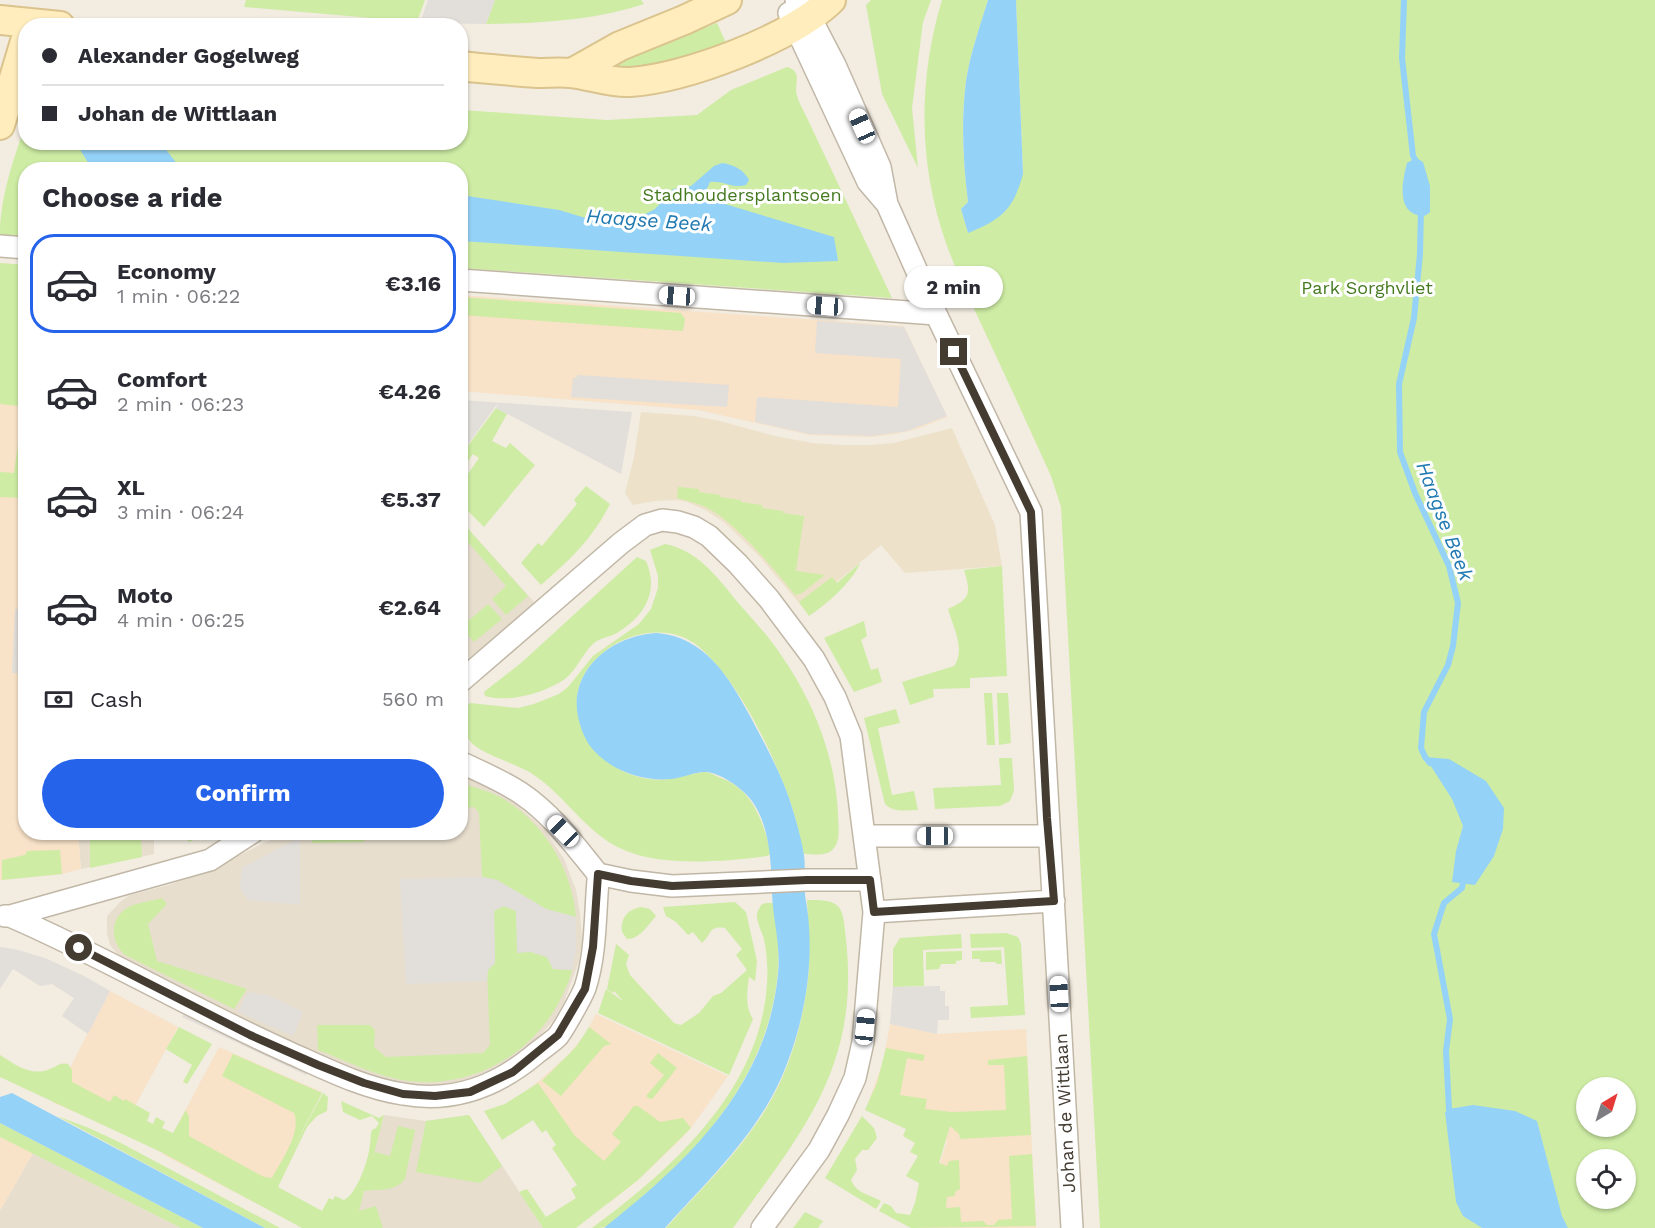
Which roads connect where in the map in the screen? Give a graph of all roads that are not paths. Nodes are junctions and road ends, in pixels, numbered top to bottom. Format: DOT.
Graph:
graph roads {
  1 [pos="727,0"];
  2 [pos="784,0"];
  3 [pos="808,11"];
  4 [pos="0,20"];
  5 [pos="18,29"];
  6 [pos="18,55"];
  7 [pos="468,67"];
  8 [pos="572,73"];
  9 [pos="0,125"];
  10 [pos="0,246"];
  11 [pos="18,247"];
  12 [pos="468,281"];
  13 [pos="936,315"];
  14 [pos="468,675"];
  15 [pos="468,766"];
  16 [pos="866,836"];
  17 [pos="1049,836"];
  18 [pos="241,840"];
  19 [pos="598,874"];
  20 [pos="870,880"];
  21 [pos="1054,901"];
  22 [pos="874,912"];
  23 [pos="5,916"];
  24 [pos="762,1228"];
  25 [pos="1072,1228"];
  1 -- 8 [label="main road"];
  2 -- 3 [label="street, Johan de Wittlaan"];
  3 -- 8 [label="main road"];
  3 -- 13 [label="street, Johan de Wittlaan"];
  4 -- 5 [label="main road"];
  6 -- 9 [label="main road"];
  7 -- 8 [label="main road"];
  10 -- 11 [label="street"];
  12 -- 13 [label="street"];
  13 -- 17 [label="street, Johan de Wittlaan"];
  14 -- 16 [label="street"];
  15 -- 19 [label="street"];
  16 -- 17 [label="street"];
  16 -- 20 [label="street"];
  17 -- 21 [label="street, Johan de Wittlaan"];
  18 -- 23 [label="street"];
  19 -- 20 [label="street"];
  19 -- 23 [label="street"];
  20 -- 22 [label="street"];
  21 -- 22 [label="street"];
  21 -- 25 [label="street, Johan de Wittlaan"];
  22 -- 24 [label="street"];
}
